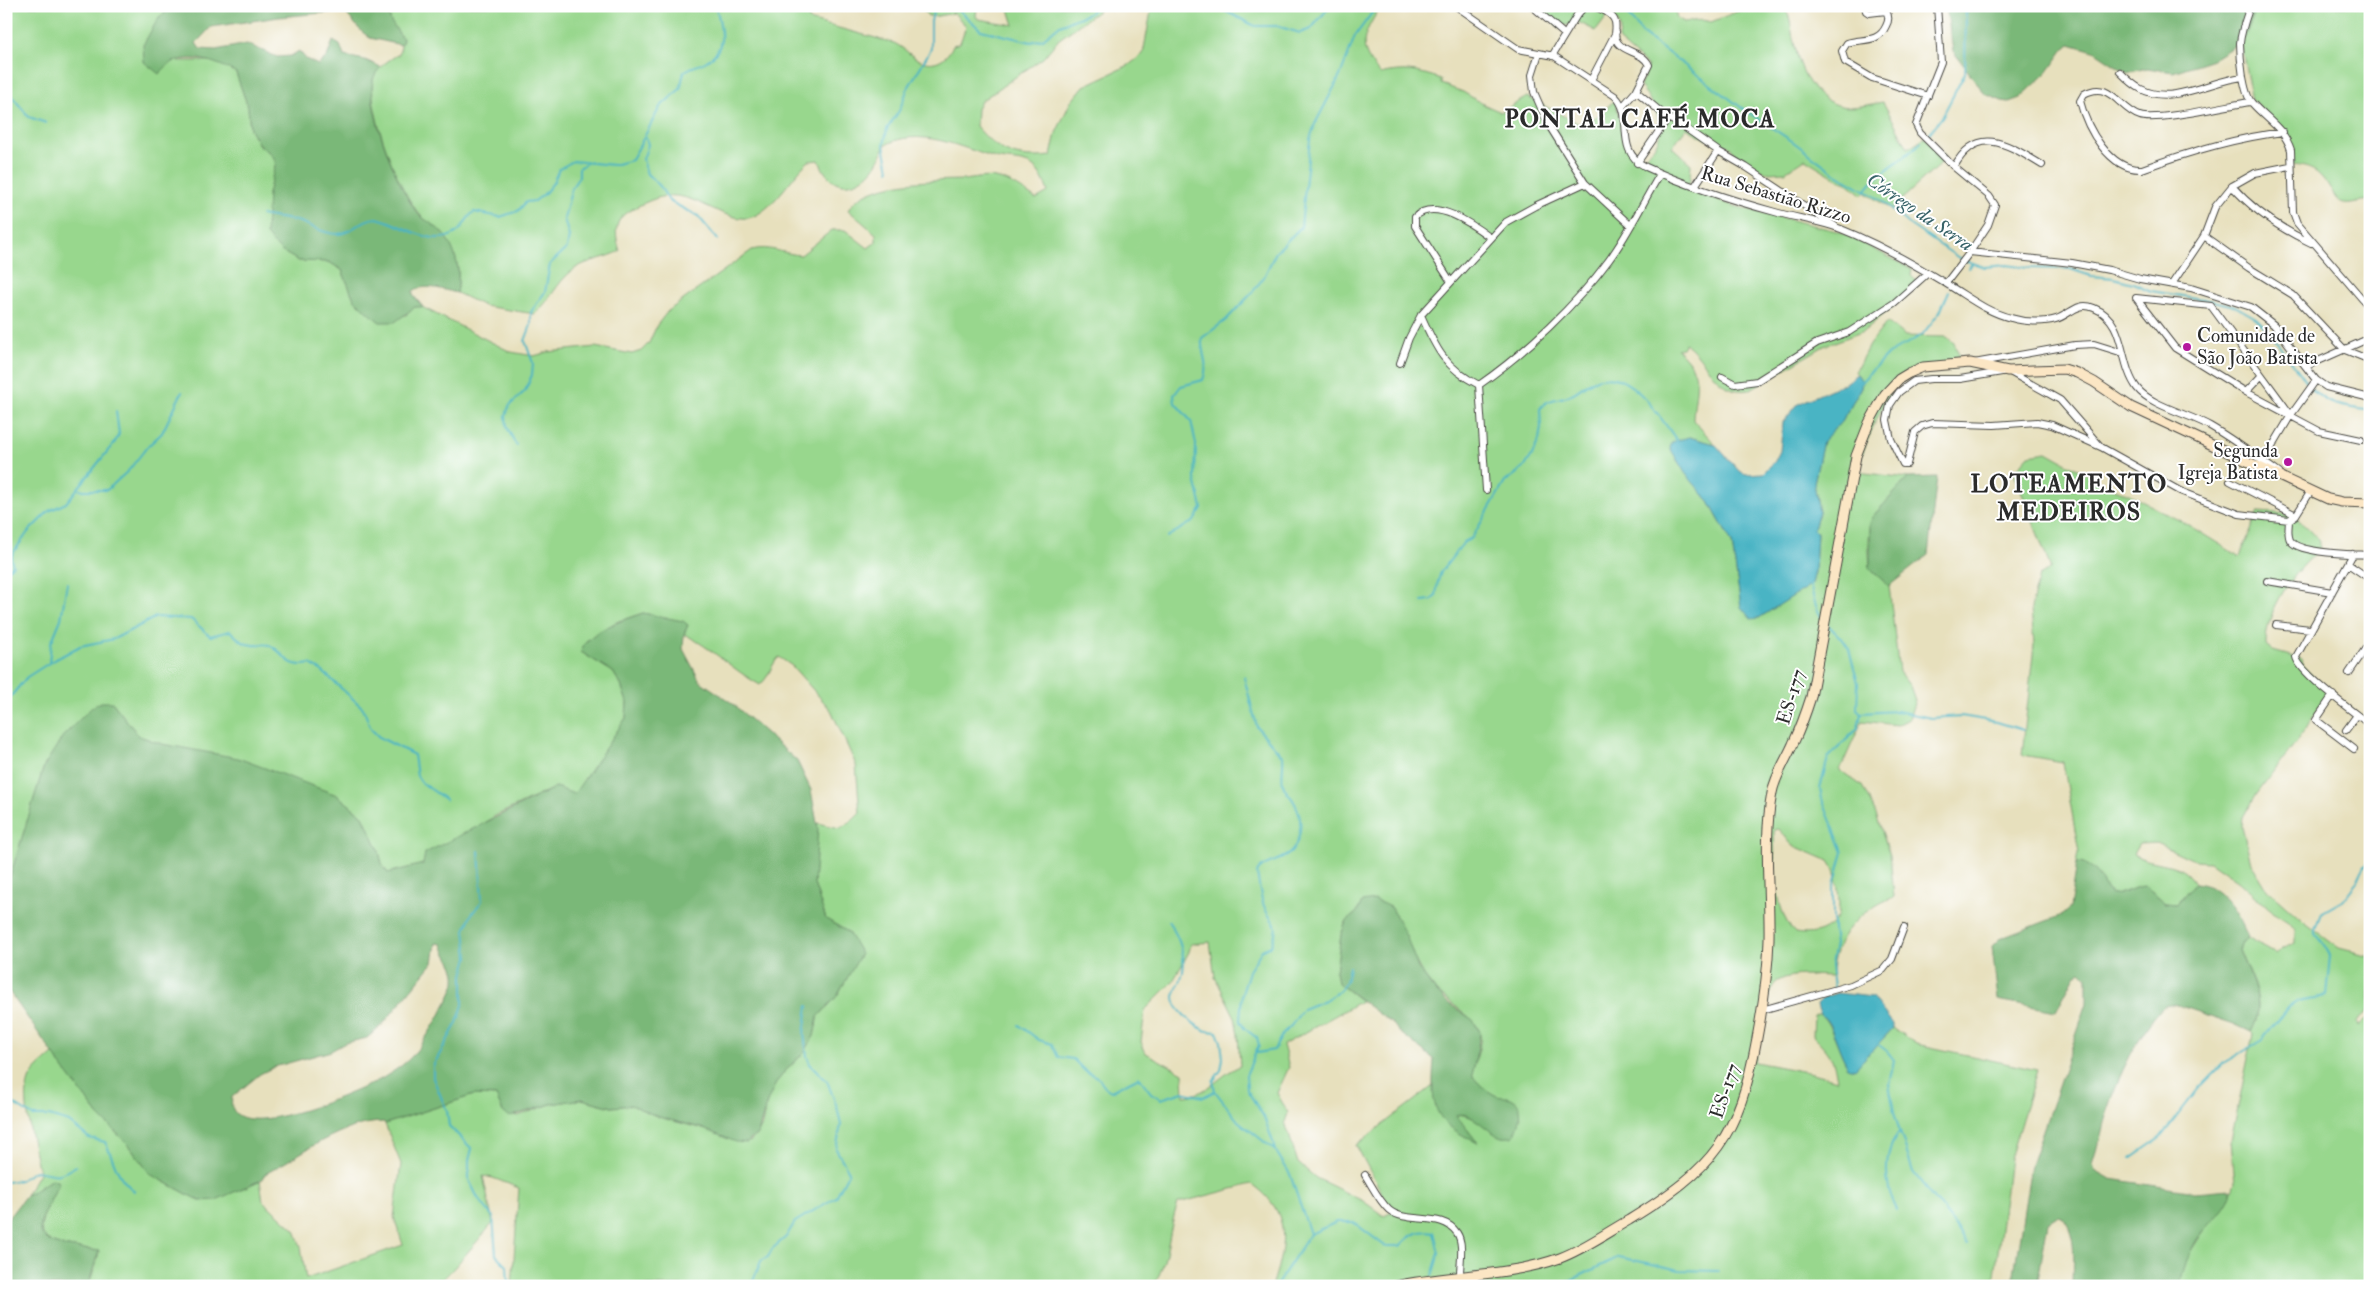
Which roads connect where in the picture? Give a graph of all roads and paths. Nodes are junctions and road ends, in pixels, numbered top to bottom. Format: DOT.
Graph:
graph roads {
  1 [pos="1456,6"];
  2 [pos="1532,6"];
  3 [pos="1585,6"];
  4 [pos="1593,6"];
  5 [pos="1865,6"];
  6 [pos="1937,6"];
  7 [pos="2250,6"];
  8 [pos="1616,31"];
  9 [pos="1564,34"];
  10 [pos="1540,53"];
  11 [pos="1552,56"];
  12 [pos="2120,72"];
  13 [pos="2243,77"];
  14 [pos="1591,80"];
  15 [pos="1636,91"];
  16 [pos="1928,96"];
  17 [pos="2250,102"];
  18 [pos="1622,106"];
  19 [pos="1668,118"];
  20 [pos="2283,132"];
  21 [pos="1718,151"];
  22 [pos="1637,163"];
  23 [pos="2042,165"];
  24 [pos="2290,166"];
  25 [pos="1954,167"];
  26 [pos="1660,174"];
  27 [pos="1585,183"];
  28 [pos="1695,186"];
  29 [pos="2232,186"];
  30 [pos="1630,225"];
  31 [pos="1839,228"];
  32 [pos="2204,236"];
  33 [pos="1491,238"];
  34 [pos="2312,244"];
  35 [pos="1968,254"];
  36 [pos="1928,274"];
  37 [pos="1451,282"];
  38 [pos="1946,283"];
  39 [pos="2172,284"];
  40 [pos="2370,308"];
  41 [pos="1421,315"];
  42 [pos="2370,338"];
  43 [pos="2344,350"];
  44 [pos="2123,353"];
  45 [pos="2370,360"];
  46 [pos="1400,363"];
  47 [pos="1970,364"];
  48 [pos="2307,366"];
  49 [pos="2008,371"];
  50 [pos="2261,376"];
  51 [pos="1722,377"];
  52 [pos="2316,380"];
  53 [pos="1479,385"];
  54 [pos="2246,392"];
  55 [pos="2370,398"];
  56 [pos="2291,415"];
  57 [pos="2361,440"];
  58 [pos="2102,447"];
  59 [pos="2264,465"];
  60 [pos="2230,481"];
  61 [pos="1486,490"];
  62 [pos="2311,491"];
  63 [pos="2370,503"];
  64 [pos="2296,515"];
  65 [pos="2290,520"];
  66 [pos="2353,554"];
  67 [pos="2370,555"];
  68 [pos="2348,564"];
  69 [pos="2370,579"];
  70 [pos="2267,581"];
  71 [pos="2332,592"];
  72 [pos="2276,625"];
  73 [pos="2310,630"];
  74 [pos="2369,644"];
  75 [pos="2349,673"];
  76 [pos="2333,695"];
  77 [pos="2357,715"];
  78 [pos="2370,725"];
  79 [pos="2346,730"];
  80 [pos="2354,749"];
  81 [pos="1904,927"];
  82 [pos="1762,1010"];
  83 [pos="1365,1175"];
  84 [pos="1459,1276"];
  85 [pos="1396,1286"];
  86 [pos="1461,1286"];
  1 -- 10 [label="street"];
  2 -- 9 [label="street"];
  3 -- 9 [label="street"];
  4 -- 8 [label="street"];
  5 -- 16 [label="street"];
  6 -- 16 [label="street"];
  7 -- 13 [label="street"];
  8 -- 14 [label="street"];
  8 -- 15 [label="street"];
  9 -- 11 [label="street"];
  10 -- 11 [label="street"];
  10 -- 27 [label="street"];
  11 -- 14 [label="street"];
  12 -- 13 [label="street"];
  13 -- 17 [label="street"];
  14 -- 18 [label="street"];
  15 -- 18 [label="street"];
  15 -- 19 [label="street"];
  16 -- 25 [label="street"];
  17 -- 20 [label="street"];
  17 -- 20 [label="street"];
  18 -- 22 [label="street"];
  19 -- 21 [label="street"];
  19 -- 22 [label="street"];
  20 -- 24 [label="street"];
  21 -- 28 [label="street"];
  21 -- 31 [label="street"];
  22 -- 26 [label="street, Rua Sebastião Rizzo"];
  23 -- 25 [label="street"];
  24 -- 29 [label="street"];
  24 -- 34 [label="street"];
  25 -- 35 [label="street"];
  26 -- 28 [label="street, Rua Sebastião Rizzo"];
  26 -- 30 [label="street"];
  27 -- 30 [label="street"];
  27 -- 33 [label="street"];
  28 -- 31 [label="street, Rua Sebastião Rizzo"];
  29 -- 32 [label="street"];
  29 -- 34 [label="street"];
  30 -- 53 [label="street"];
  31 -- 36 [label="street, Rua Sebastião Rizzo"];
  32 -- 39 [label="street"];
  32 -- 43 [label="street"];
  33 -- 37 [label="street"];
  33 -- 37 [label="street"];
  34 -- 40 [label="street"];
  35 -- 38 [label="street"];
  35 -- 39 [label="street"];
  36 -- 38 [label="street, Rua Sebastião Rizzo"];
  36 -- 51 [label="street"];
  37 -- 41 [label="street"];
  38 -- 44 [label="street, Rua Sebastião Rizzo"];
  39 -- 48 [label="street"];
  41 -- 46 [label="street"];
  41 -- 53 [label="street"];
  42 -- 43 [label="street"];
  43 -- 45 [label="street"];
  43 -- 48 [label="street"];
  44 -- 47 [label="street"];
  44 -- 59 [label="street, Rua Sebastião Rizzo"];
  47 -- 49 [label="main road, ES-177 / ES-177"];
  47 -- 82 [label="main road, ES-177 / ES-177"];
  48 -- 52 [label="street"];
  49 -- 58 [label="street"];
  49 -- 58 [label="street"];
  49 -- 59 [label="main road, ES-177"];
  50 -- 54 [label="street"];
  50 -- 54 [label="street"];
  50 -- 56 [label="street"];
  52 -- 55 [label="street"];
  52 -- 56 [label="street"];
  53 -- 61 [label="street"];
  54 -- 56 [label="street"];
  56 -- 57 [label="street"];
  56 -- 59 [label="street"];
  58 -- 65 [label="street"];
  59 -- 62 [label="main road, ES-177"];
  60 -- 64 [label="street"];
  62 -- 63 [label="main road, ES-177"];
  62 -- 64 [label="street"];
  64 -- 65 [label="street"];
  65 -- 66 [label="street"];
  66 -- 67 [label="street"];
  66 -- 68 [label="street"];
  68 -- 69 [label="street"];
  68 -- 71 [label="street"];
  70 -- 71 [label="street"];
  71 -- 73 [label="street"];
  72 -- 73 [label="street"];
  73 -- 76 [label="street"];
  74 -- 75 [label="street"];
  76 -- 77 [label="street"];
  76 -- 80 [label="street"];
  77 -- 78 [label="street"];
  77 -- 79 [label="street"];
  81 -- 82 [label="street"];
  82 -- 84 [label="main road, ES-177 / ES-177"];
  83 -- 84 [label="street"];
  84 -- 85 [label="main road, ES-177"];
  84 -- 86 [label="street"];
}
